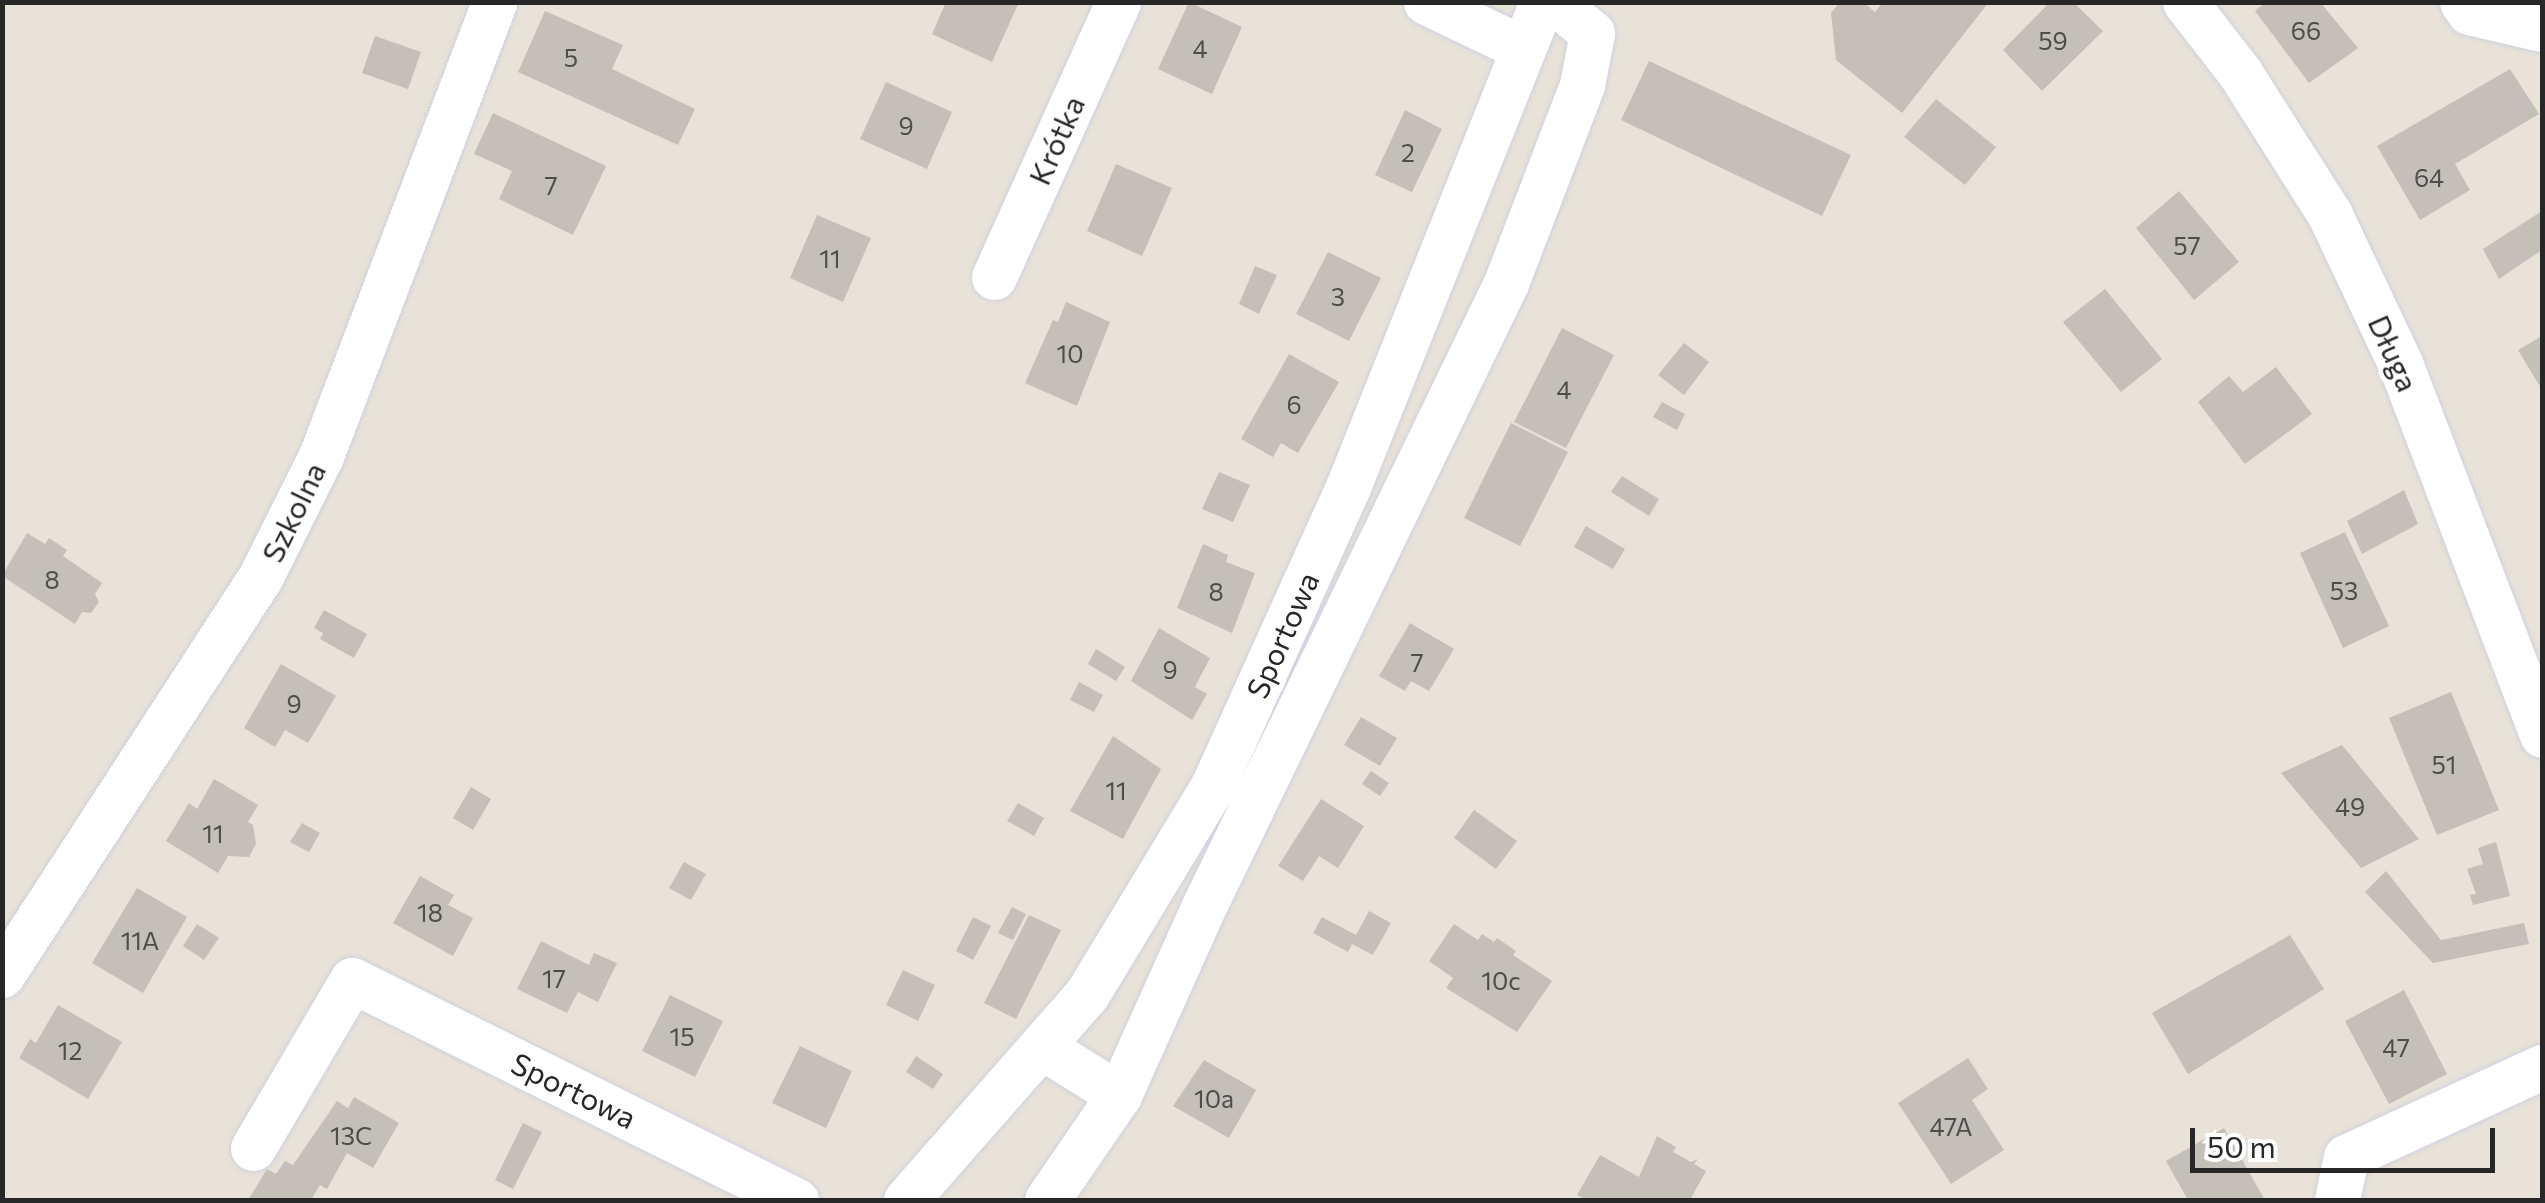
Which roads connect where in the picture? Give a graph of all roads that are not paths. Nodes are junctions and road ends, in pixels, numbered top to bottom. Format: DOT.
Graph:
graph roads {
  1 [pos="494,2"];
  2 [pos="1118,2"];
  3 [pos="1426,2"];
  4 [pos="1542,2"];
  5 [pos="1555,2"];
  6 [pos="2184,2"];
  7 [pos="2462,2"];
  8 [pos="2542,29"];
  9 [pos="1522,48"];
  10 [pos="994,277"];
  11 [pos="2542,735"];
  12 [pos="2,976"];
  13 [pos="1044,1048"];
  14 [pos="2542,1066"];
  15 [pos="1119,1096"];
  16 [pos="252,1148"];
  17 [pos="796,1200"];
  18 [pos="906,1200"];
  19 [pos="1047,1200"];
  20 [pos="2338,1200"];
  1 -- 12 [label="street, Szkolna"];
  2 -- 10 [label="street, Krótka"];
  3 -- 9 [label="street"];
  4 -- 9 [label="street, Sportowa"];
  5 -- 15 [label="street"];
  6 -- 11 [label="street, Długa"];
  7 -- 8 [label="street"];
  9 -- 13 [label="street, Sportowa"];
  13 -- 15 [label="street"];
  13 -- 18 [label="street, Sportowa"];
  14 -- 20 [label="street"];
  15 -- 19 [label="street"];
  16 -- 17 [label="street, Sportowa"];
}
